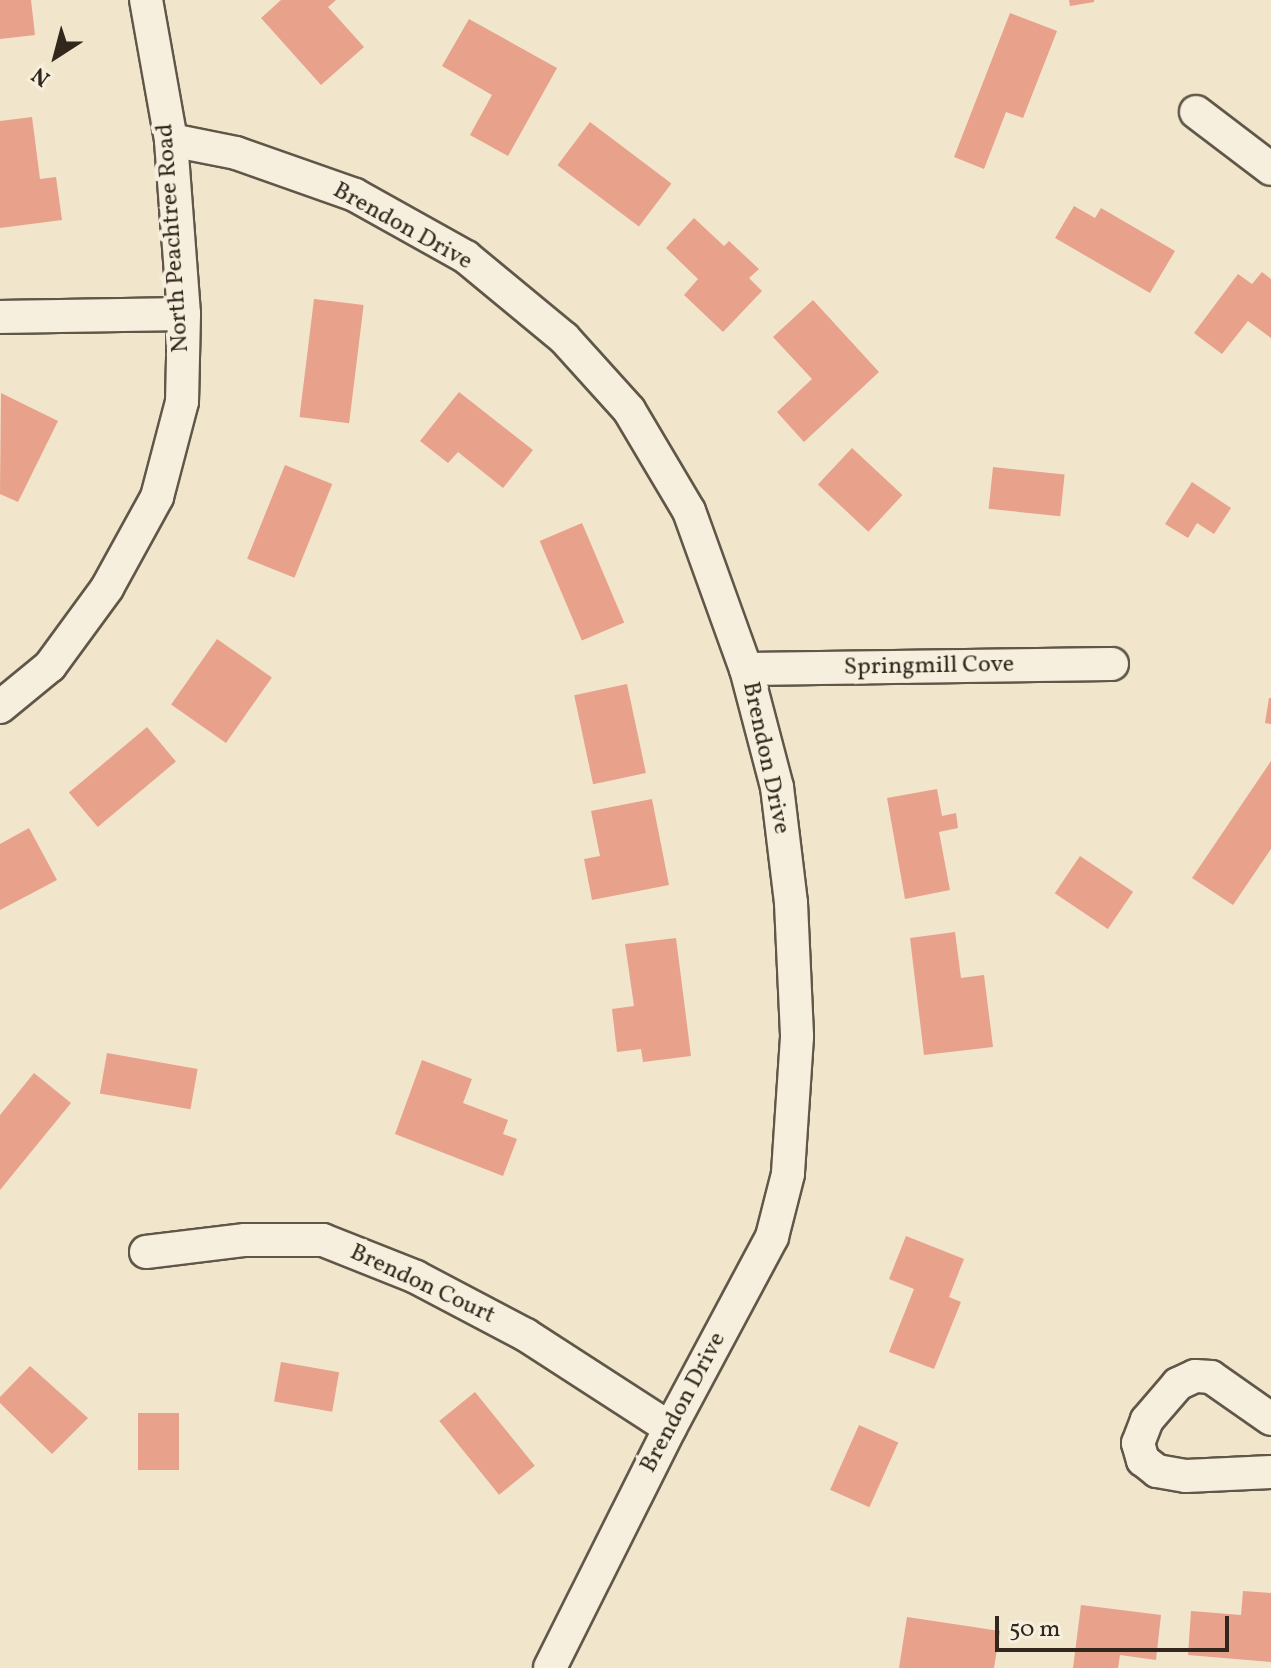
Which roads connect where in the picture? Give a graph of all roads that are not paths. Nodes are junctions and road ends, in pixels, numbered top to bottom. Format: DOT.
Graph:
graph roads {
  1 [pos="146,0"];
  2 [pos="1196,112"];
  3 [pos="171,140"];
  4 [pos="1271,169"];
  5 [pos="184,314"];
  6 [pos="0,317"];
  7 [pos="1112,664"];
  8 [pos="746,669"];
  9 [pos="0,707"];
  10 [pos="146,1252"];
  11 [pos="1271,1419"];
  12 [pos="670,1428"];
  13 [pos="1271,1472"];
  14 [pos="550,1668"];
  1 -- 3 [label="street, North Peachtree Road"];
  2 -- 4 [label="street"];
  3 -- 5 [label="street, North Peachtree Road"];
  3 -- 8 [label="street, Brendon Drive"];
  5 -- 6 [label="street"];
  5 -- 9 [label="street, North Peachtree Road"];
  7 -- 8 [label="street, Springmill Cove"];
  8 -- 12 [label="street, Brendon Drive"];
  10 -- 12 [label="street, Brendon Court"];
  11 -- 13 [label="street"];
  12 -- 14 [label="street, Brendon Drive"];
}
